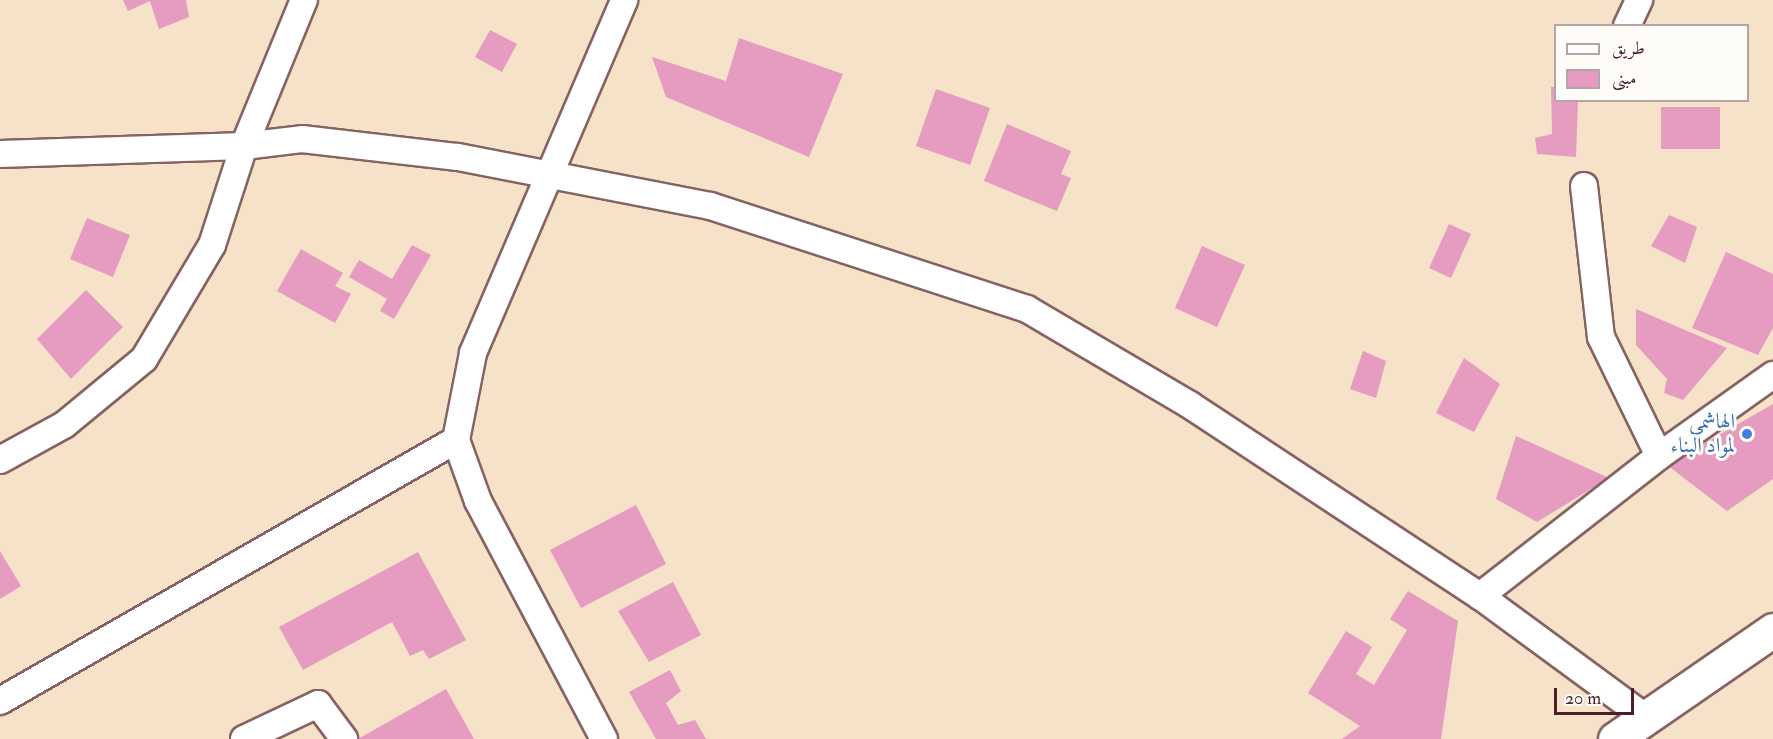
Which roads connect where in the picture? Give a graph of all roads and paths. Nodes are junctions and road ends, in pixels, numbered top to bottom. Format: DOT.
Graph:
graph roads {
  1 [pos="304,0"];
  2 [pos="624,0"];
  3 [pos="1639,0"];
  4 [pos="1628,24"];
  5 [pos="244,146"];
  6 [pos="0,154"];
  7 [pos="549,176"];
  8 [pos="1584,186"];
  9 [pos="1773,375"];
  10 [pos="456,440"];
  11 [pos="1659,456"];
  12 [pos="0,460"];
  13 [pos="1480,596"];
  14 [pos="1773,630"];
  15 [pos="0,701"];
  16 [pos="1645,717"];
  17 [pos="244,739"];
  18 [pos="344,739"];
  19 [pos="604,739"];
  20 [pos="1615,739"];
  1 -- 5 [label="street"];
  2 -- 7 [label="street"];
  3 -- 4 [label="street"];
  5 -- 6 [label="street"];
  5 -- 7 [label="street"];
  5 -- 12 [label="street"];
  7 -- 10 [label="street"];
  7 -- 13 [label="street"];
  8 -- 11 [label="street"];
  9 -- 11 [label="street"];
  10 -- 15 [label="street"];
  10 -- 19 [label="street"];
  11 -- 13 [label="street"];
  13 -- 16 [label="street"];
  14 -- 16 [label="street"];
  16 -- 20 [label="street"];
  17 -- 18 [label="street"];
}
